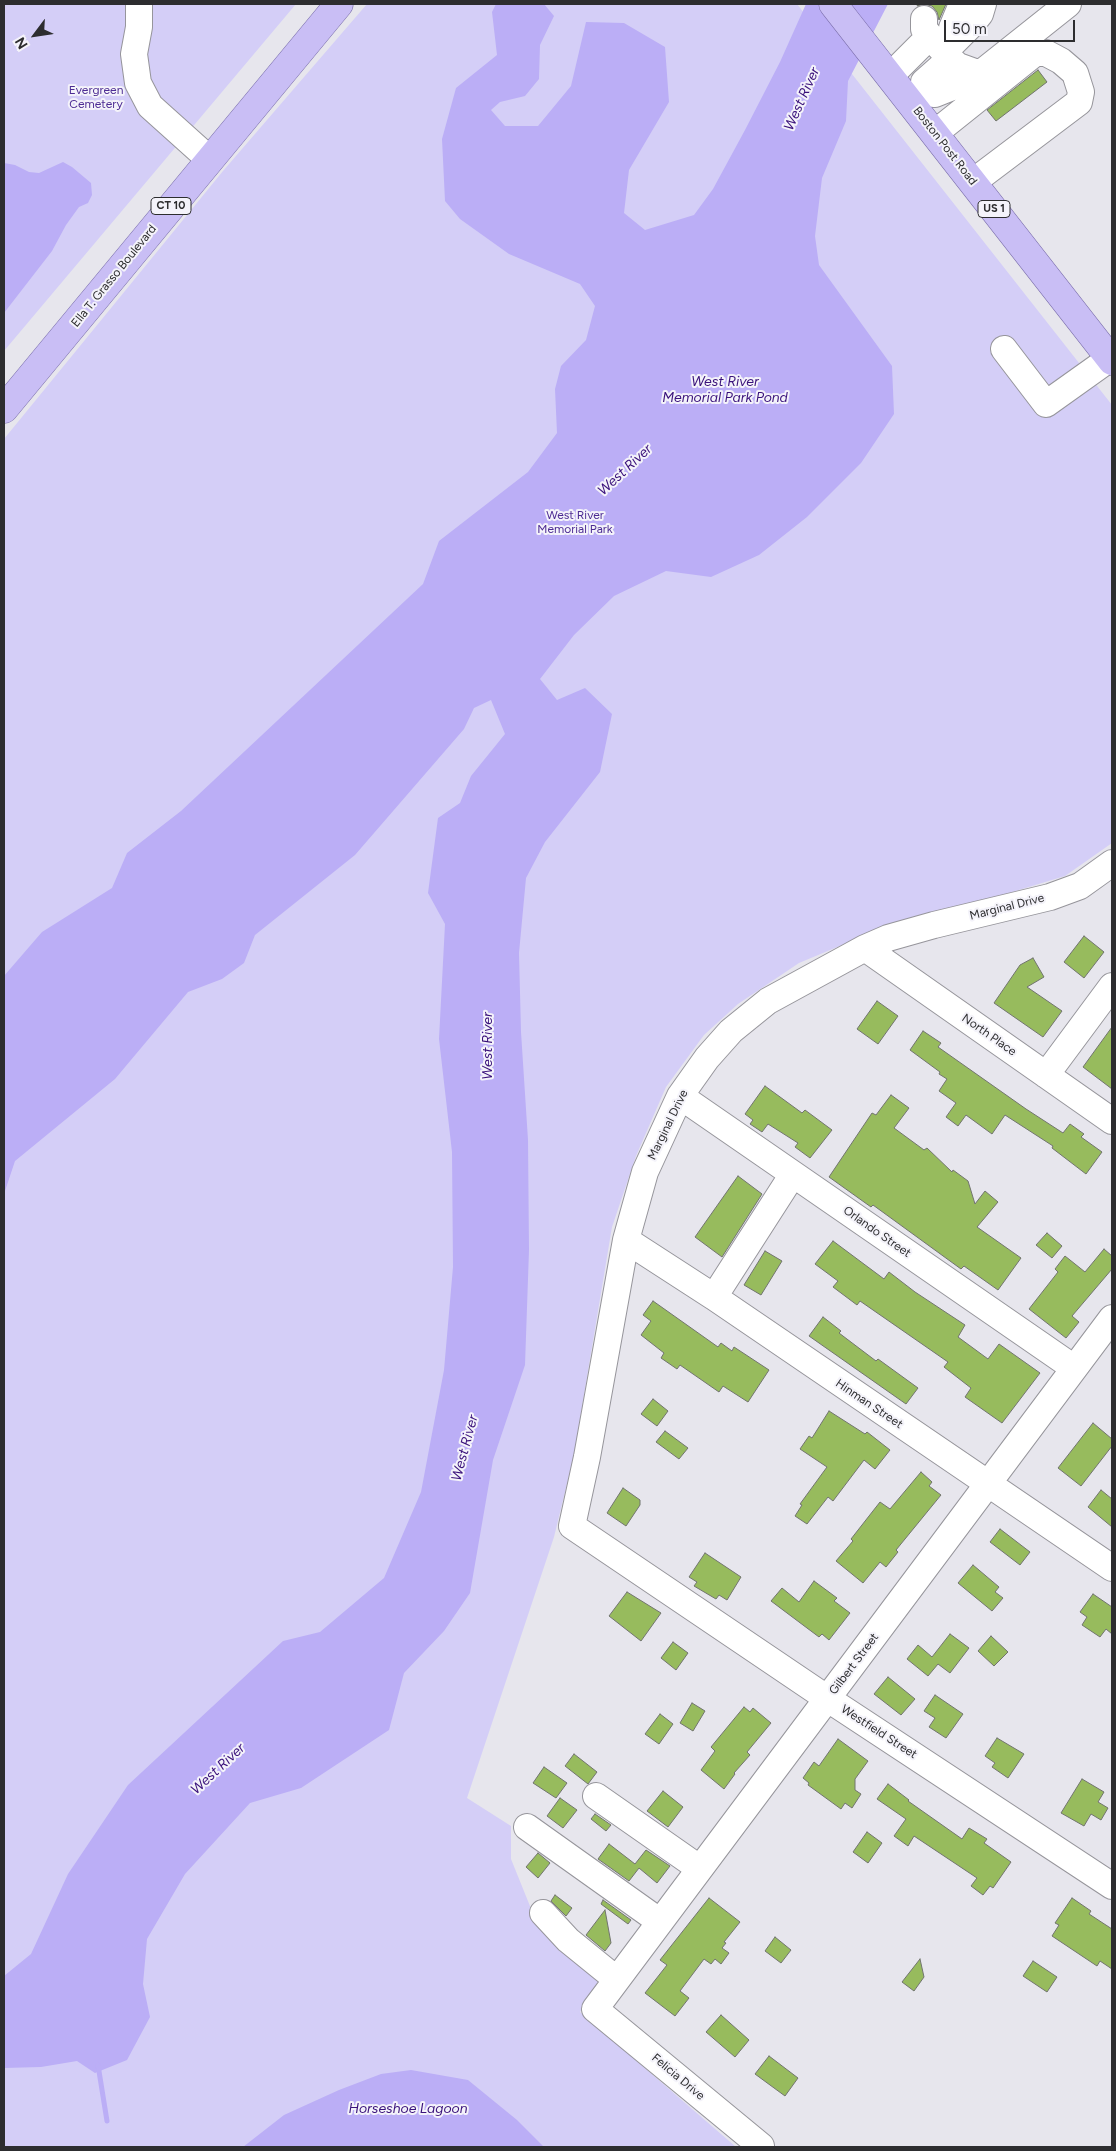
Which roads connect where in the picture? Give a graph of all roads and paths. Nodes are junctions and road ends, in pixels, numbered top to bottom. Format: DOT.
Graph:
graph roads {
  1 [pos="139,4"];
  2 [pos="339,4"];
  3 [pos="833,4"];
  4 [pos="962,4"];
  5 [pos="983,4"];
  6 [pos="1043,4"];
  7 [pos="1068,4"];
  8 [pos="949,50"];
  9 [pos="883,66"];
  10 [pos="918,98"];
  11 [pos="934,133"];
  12 [pos="209,159"];
  13 [pos="973,182"];
  14 [pos="1004,349"];
  15 [pos="1112,358"];
  16 [pos="4,409"];
  17 [pos="1112,863"];
  18 [pos="865,948"];
  19 [pos="1112,986"];
  20 [pos="1046,1075"];
  21 [pos="680,1096"];
  22 [pos="1112,1121"];
  23 [pos="793,1174"];
  24 [pos="626,1240"];
  25 [pos="714,1297"];
  26 [pos="1112,1318"];
  27 [pos="1074,1368"];
  28 [pos="988,1485"];
  29 [pos="572,1526"];
  30 [pos="1112,1568"];
  31 [pos="828,1699"];
  32 [pos="596,1796"];
  33 [pos="526,1827"];
  34 [pos="699,1868"];
  35 [pos="1112,1886"];
  36 [pos="543,1913"];
  37 [pos="659,1921"];
  38 [pos="616,1979"];
  39 [pos="595,2009"];
  40 [pos="760,2146"];
  1 -- 12 [label="street"];
  2 -- 12 [label="main road, Ella T. Grasso Boulevard / CT 10"];
  3 -- 9 [label="main road, Boston Post Road / US 1"];
  4 -- 8 [label="street"];
  5 -- 8 [label="street"];
  6 -- 8 [label="street"];
  7 -- 8 [label="street"];
  8 -- 9 [label="street"];
  8 -- 10 [label="street"];
  9 -- 10 [label="main road, Boston Post Road / US 1"];
  10 -- 11 [label="main road, Boston Post Road / US 1"];
  11 -- 13 [label="main road, Boston Post Road / US 1"];
  11 -- 13 [label="street"];
  12 -- 16 [label="main road, Ella T. Grasso Boulevard / CT 10"];
  13 -- 15 [label="main road, Boston Post Road / US 1"];
  14 -- 15 [label="street"];
  17 -- 18 [label="street, Marginal Drive"];
  18 -- 20 [label="street, North Place"];
  18 -- 21 [label="street, Marginal Drive"];
  19 -- 20 [label="street"];
  20 -- 22 [label="street, North Place"];
  21 -- 23 [label="street, Orlando Street"];
  21 -- 24 [label="street, Marginal Drive"];
  23 -- 25 [label="street"];
  23 -- 27 [label="street, Orlando Street"];
  24 -- 25 [label="street, Hinman Street"];
  24 -- 29 [label="street, Marginal Drive"];
  25 -- 28 [label="street, Hinman Street"];
  26 -- 27 [label="street, Gilbert Street"];
  27 -- 28 [label="street, Gilbert Street"];
  28 -- 30 [label="street, Hinman Street"];
  28 -- 31 [label="street, Gilbert Street"];
  29 -- 31 [label="street, Westfield Street"];
  31 -- 34 [label="street, Gilbert Street"];
  31 -- 35 [label="street, Westfield Street"];
  32 -- 34 [label="street"];
  33 -- 37 [label="street"];
  34 -- 37 [label="street, Gilbert Street"];
  36 -- 38 [label="street"];
  37 -- 38 [label="street, Gilbert Street"];
  38 -- 39 [label="street, Gilbert Street"];
  39 -- 40 [label="street, Felicia Drive"];
}
